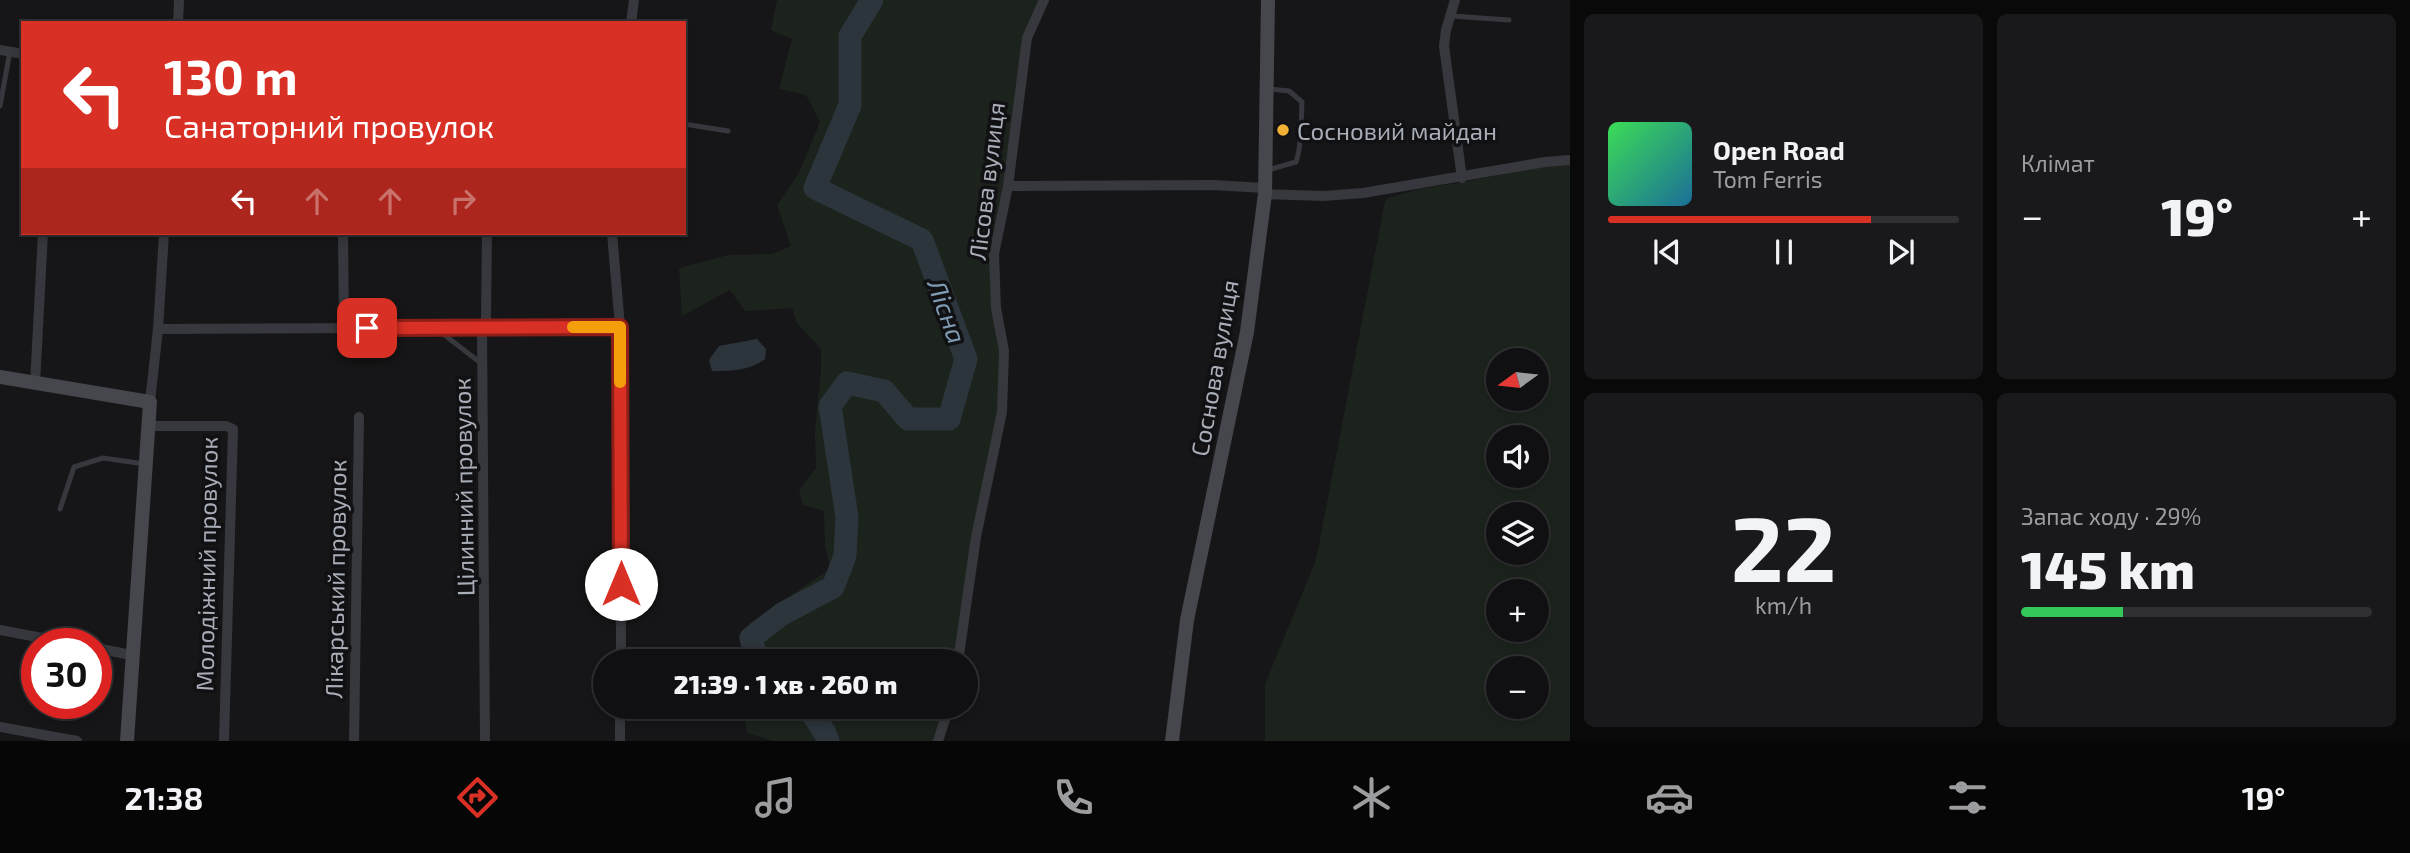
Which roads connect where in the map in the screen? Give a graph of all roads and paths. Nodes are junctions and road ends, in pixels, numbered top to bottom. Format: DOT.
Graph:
graph roads {
  1 [pos="179,0"];
  2 [pos="634,0"];
  3 [pos="1044,0"];
  4 [pos="1268,0"];
  5 [pos="1455,0"];
  6 [pos="1452,16"];
  7 [pos="1509,20"];
  8 [pos="178,21"];
  9 [pos="631,21"];
  10 [pos="5,50"];
  11 [pos="1266,89"];
  12 [pos="0,106"];
  13 [pos="686,124"];
  14 [pos="728,131"];
  15 [pos="1570,160"];
  16 [pos="1265,171"];
  17 [pos="1462,178"];
  18 [pos="1008,186"];
  19 [pos="1265,191"];
  20 [pos="43,235"];
  21 [pos="164,235"];
  22 [pos="343,235"];
  23 [pos="487,235"];
  24 [pos="612,235"];
  25 [pos="435,327"];
  26 [pos="482,327"];
  27 [pos="620,327"];
  28 [pos="344,328"];
  29 [pos="158,329"];
  30 [pos="482,364"];
  31 [pos="0,377"];
  32 [pos="35,384"];
  33 [pos="150,402"];
  34 [pos="359,417"];
  35 [pos="148,426"];
  36 [pos="145,464"];
  37 [pos="60,509"];
  38 [pos="0,630"];
  39 [pos="21,634"];
  40 [pos="621,649"];
  41 [pos="960,649"];
  42 [pos="112,651"];
  43 [pos="131,655"];
  44 [pos="621,719"];
  45 [pos="945,719"];
  46 [pos="0,727"];
  47 [pos="76,741"];
  48 [pos="127,741"];
  49 [pos="224,741"];
  50 [pos="354,741"];
  51 [pos="485,741"];
  52 [pos="620,741"];
  53 [pos="938,741"];
  54 [pos="1172,741"];
  1 -- 8 [label="street"];
  2 -- 9 [label="street"];
  3 -- 18 [label="street, Лісова вулиця"];
  4 -- 11 [label="street, Соснова вулиця"];
  5 -- 6 [label="street"];
  6 -- 7 [label="lane"];
  6 -- 17 [label="street"];
  10 -- 12 [label="lane"];
  11 -- 16 [label="street, Соснова вулиця"];
  11 -- 16 [label="lane"];
  13 -- 14 [label="lane"];
  15 -- 17 [label="street"];
  16 -- 19 [label="street, Соснова вулиця"];
  17 -- 19 [label="street"];
  18 -- 19 [label="street"];
  18 -- 41 [label="street, Лісова вулиця"];
  19 -- 54 [label="street, Соснова вулиця"];
  20 -- 32 [label="street"];
  21 -- 29 [label="street"];
  22 -- 28 [label="street"];
  23 -- 26 [label="street, Цілинний провулок"];
  24 -- 27 [label="street"];
  25 -- 26 [label="street"];
  25 -- 28 [label="street"];
  25 -- 30 [label="lane"];
  26 -- 27 [label="street"];
  26 -- 30 [label="street, Цілинний провулок"];
  27 -- 40 [label="street"];
  28 -- 29 [label="street"];
  29 -- 33 [label="street"];
  30 -- 51 [label="street, Цілинний провулок"];
  31 -- 32 [label="street"];
  32 -- 33 [label="street"];
  33 -- 35 [label="street"];
  34 -- 50 [label="street, Лікарський провулок"];
  35 -- 36 [label="street"];
  35 -- 49 [label="street, Молодіжний провулок"];
  36 -- 37 [label="lane"];
  36 -- 43 [label="street"];
  38 -- 39 [label="street"];
  42 -- 43 [label="street"];
  43 -- 48 [label="street"];
  44 -- 52 [label="street"];
  45 -- 53 [label="street"];
  46 -- 47 [label="street"];
}
